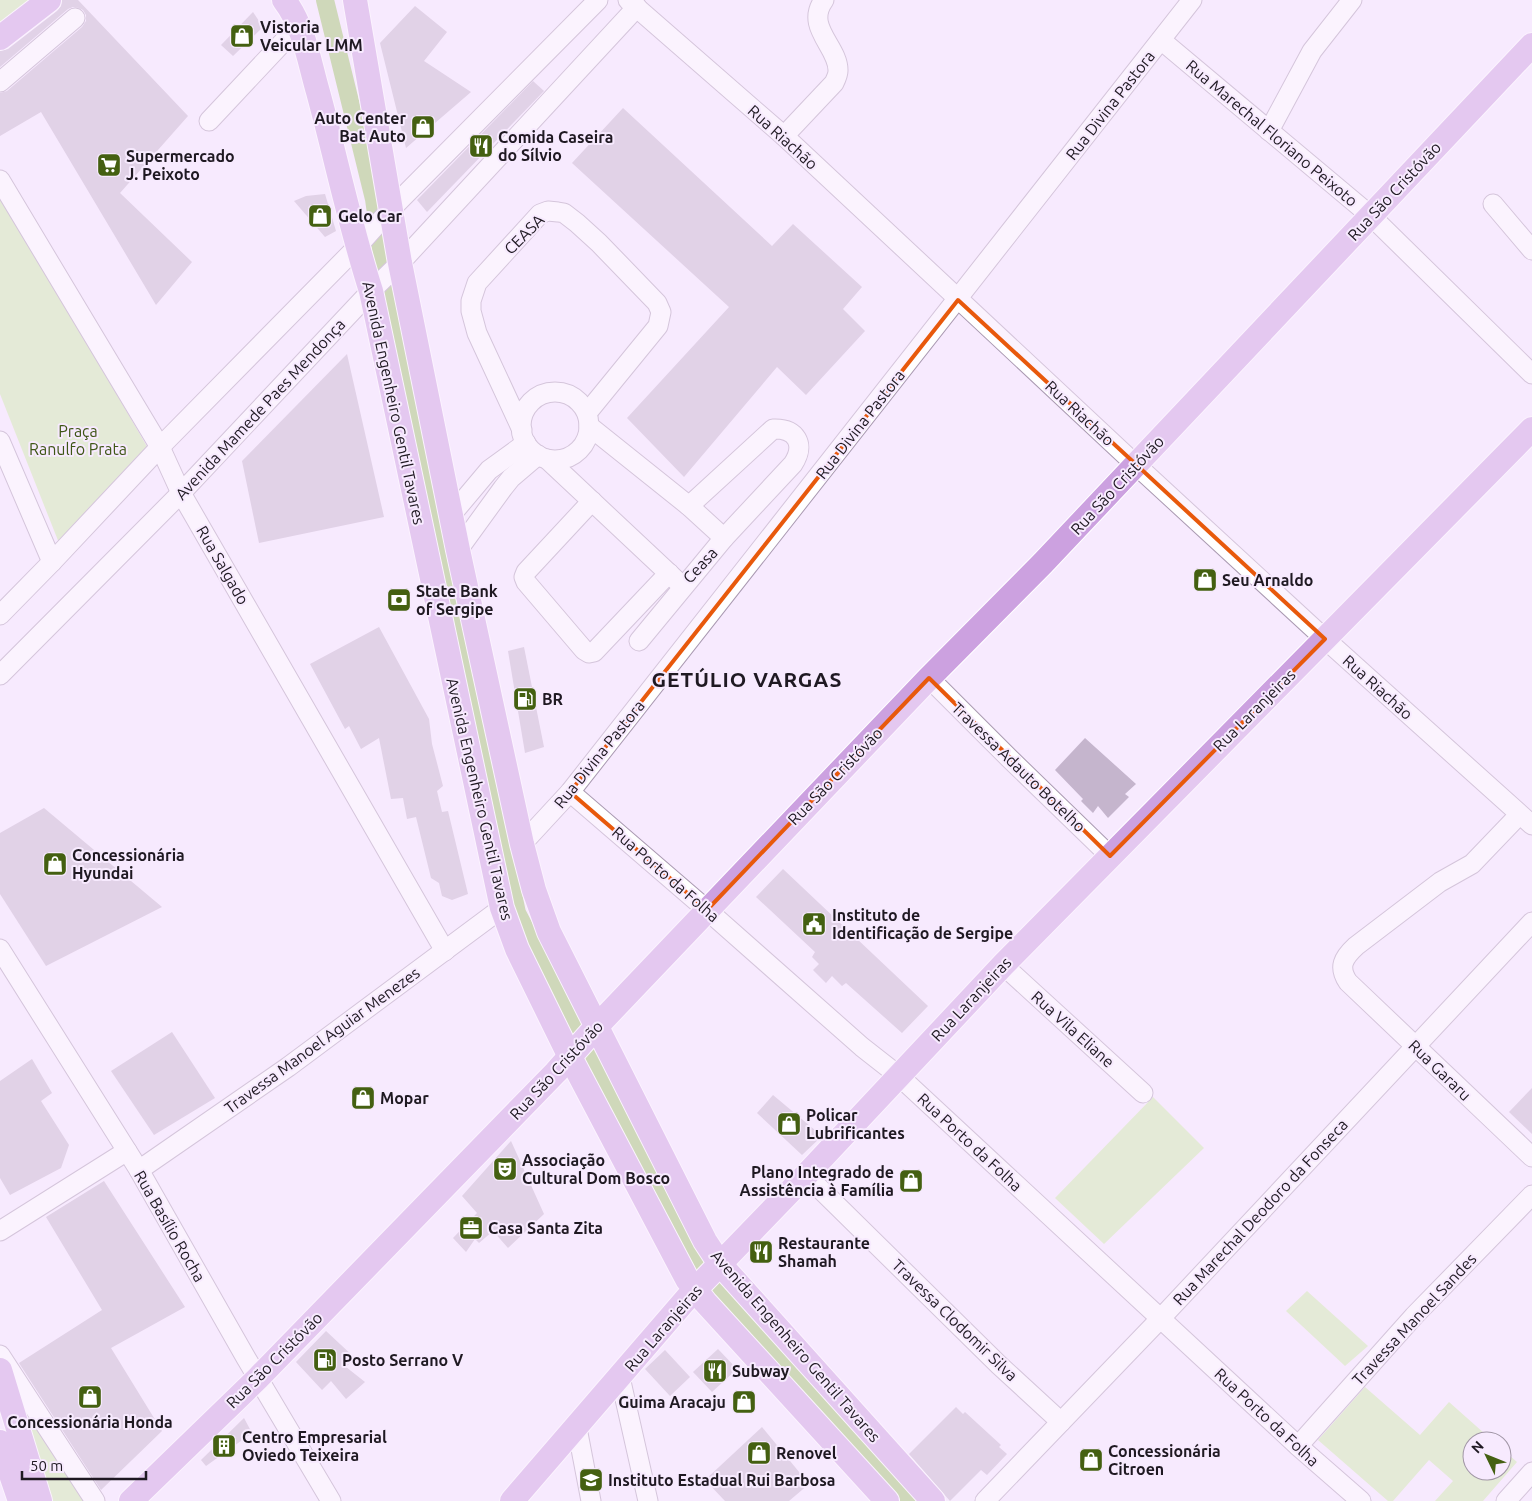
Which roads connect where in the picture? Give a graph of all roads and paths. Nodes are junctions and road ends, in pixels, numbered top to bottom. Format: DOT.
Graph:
graph roads {
  1 [pos="48,0"];
  2 [pos="284,0"];
  3 [pos="355,0"];
  4 [pos="598,0"];
  5 [pos="824,0"];
  6 [pos="1192,0"];
  7 [pos="1352,0"];
  8 [pos="633,3"];
  9 [pos="75,18"];
  10 [pos="299,25"];
  11 [pos="0,38"];
  12 [pos="1161,40"];
  13 [pos="1532,45"];
  14 [pos="0,82"];
  15 [pos="210,121"];
  16 [pos="1269,131"];
  17 [pos="784,136"];
  18 [pos="0,180"];
  19 [pos="1493,204"];
  20 [pos="388,212"];
  21 [pos="1371,216"];
  22 [pos="359,244"];
  23 [pos="1532,250"];
  24 [pos="398,266"];
  25 [pos="373,289"];
  26 [pos="958,300"];
  27 [pos="1532,374"];
  28 [pos="588,420"];
  29 [pos="1532,429"];
  30 [pos="0,441"];
  31 [pos="160,447"];
  32 [pos="533,447"];
  33 [pos="1136,465"];
  34 [pos="8,476"];
  35 [pos="181,493"];
  36 [pos="592,501"];
  37 [pos="689,506"];
  38 [pos="452,514"];
  39 [pos="724,538"];
  40 [pos="458,550"];
  41 [pos="52,562"];
  42 [pos="669,573"];
  43 [pos="684,587"];
  44 [pos="0,615"];
  45 [pos="1325,639"];
  46 [pos="639,641"];
  47 [pos="0,675"];
  48 [pos="929,678"];
  49 [pos="570,792"];
  50 [pos="1526,820"];
  51 [pos="522,844"];
  52 [pos="1110,856"];
  53 [pos="502,908"];
  54 [pos="708,910"];
  55 [pos="1532,922"];
  56 [pos="445,951"];
  57 [pos="1,953"];
  58 [pos="1003,965"];
  59 [pos="596,1027"];
  60 [pos="1416,1046"];
  61 [pos="571,1056"];
  62 [pos="899,1076"];
  63 [pos="1143,1093"];
  64 [pos="127,1151"];
  65 [pos="1532,1157"];
  66 [pos="139,1170"];
  67 [pos="806,1175"];
  68 [pos="1532,1195"];
  69 [pos="0,1231"];
  70 [pos="719,1265"];
  71 [pos="698,1288"];
  72 [pos="1161,1318"];
  73 [pos="0,1355"];
  74 [pos="0,1370"];
  75 [pos="620,1377"];
  76 [pos="258,1378"];
  77 [pos="1061,1422"];
  78 [pos="577,1428"];
  79 [pos="0,1442"];
  80 [pos="1298,1446"];
  81 [pos="1532,1472"];
  82 [pos="20,1501"];
  83 [pos="40,1501"];
  84 [pos="95,1501"];
  85 [pos="131,1501"];
  86 [pos="331,1501"];
  87 [pos="512,1501"];
  88 [pos="591,1501"];
  89 [pos="648,1501"];
  90 [pos="887,1501"];
  91 [pos="934,1501"];
  92 [pos="985,1501"];
  93 [pos="1361,1501"];
  94 [pos="1506,1501"];
  1 -- 11 [label="main road"];
  2 -- 10 [label="main road, Avenida Engenheiro Gentil Tavares"];
  3 -- 20 [label="main road, Avenida Engenheiro Gentil Tavares"];
  4 -- 20 [label="street"];
  5 -- 17 [label="street"];
  6 -- 12 [label="street, Rua Divina Pastora"];
  7 -- 16 [label="street"];
  8 -- 17 [label="street, Rua Riachão"];
  8 -- 24 [label="street, Avenida Mamede Paes Mendonça"];
  9 -- 14 [label="street"];
  10 -- 15 [label="street"];
  10 -- 22 [label="main road, Avenida Engenheiro Gentil Tavares"];
  12 -- 16 [label="street, Rua Marechal Floriano Peixoto"];
  12 -- 26 [label="street, Rua Divina Pastora"];
  13 -- 21 [label="main road, Rua São Cristóvão"];
  16 -- 21 [label="street, Rua Marechal Floriano Peixoto"];
  17 -- 26 [label="street, Rua Riachão"];
  18 -- 31 [label="street, Rua Salgado"];
  19 -- 23 [label="street"];
  20 -- 22 [label="street"];
  20 -- 24 [label="main road, Avenida Engenheiro Gentil Tavares"];
  21 -- 27 [label="street, Rua Marechal Floriano Peixoto"];
  21 -- 33 [label="main road, Rua São Cristóvão"];
  22 -- 25 [label="main road, Avenida Engenheiro Gentil Tavares"];
  22 -- 31 [label="street"];
  24 -- 25 [label="street, Avenida Mamede Paes Mendonça"];
  24 -- 38 [label="main road, Avenida Engenheiro Gentil Tavares"];
  25 -- 35 [label="street, Avenida Mamede Paes Mendonça"];
  25 -- 53 [label="main road, Avenida Engenheiro Gentil Tavares"];
  26 -- 33 [label="street, Rua Riachão"];
  26 -- 49 [label="street, Rua Divina Pastora"];
  28 -- 32 [label="street"];
  28 -- 32 [label="street, Ceasa"];
  28 -- 32 [label="street, CEASA"];
  28 -- 37 [label="street, Ceasa"];
  29 -- 45 [label="main road, Rua Laranjeiras"];
  30 -- 34 [label="street"];
  31 -- 35 [label="street, Rua Salgado"];
  31 -- 41 [label="street"];
  32 -- 36 [label="street, Ceasa"];
  32 -- 38 [label="street"];
  32 -- 40 [label="street"];
  33 -- 45 [label="street, Rua Riachão"];
  33 -- 48 [label="main road, Rua São Cristóvão"];
  34 -- 41 [label="street"];
  35 -- 47 [label="street, Avenida Mamede Paes Mendonça"];
  35 -- 56 [label="street, Rua Salgado"];
  36 -- 42 [label="street, Ceasa"];
  36 -- 42 [label="street"];
  37 -- 39 [label="street, Ceasa"];
  37 -- 39 [label="street"];
  38 -- 40 [label="main road, Avenida Engenheiro Gentil Tavares"];
  39 -- 43 [label="street, Ceasa"];
  40 -- 51 [label="main road, Avenida Engenheiro Gentil Tavares"];
  41 -- 44 [label="street"];
  42 -- 43 [label="street, Ceasa"];
  43 -- 46 [label="street"];
  45 -- 50 [label="street, Rua Riachão"];
  45 -- 52 [label="main road, Rua Laranjeiras"];
  48 -- 52 [label="street, Travessa Adauto Botelho"];
  48 -- 54 [label="main road, Rua São Cristóvão"];
  49 -- 51 [label="street, Rua Divina Pastora"];
  49 -- 54 [label="street, Rua Porto da Folha"];
  50 -- 60 [label="street, Rua Gararu"];
  51 -- 59 [label="main road, Avenida Engenheiro Gentil Tavares"];
  52 -- 58 [label="main road, Rua Laranjeiras"];
  53 -- 56 [label="street, Travessa Manoel Aguiar Menezes"];
  53 -- 61 [label="main road, Avenida Engenheiro Gentil Tavares"];
  54 -- 59 [label="main road, Rua São Cristóvão"];
  54 -- 62 [label="street, Rua Porto da Folha"];
  55 -- 60 [label="street, Rua Marechal Deodoro da Fonseca"];
  56 -- 66 [label="street, Travessa Manoel Aguiar Menezes"];
  57 -- 64 [label="street, Rua Basílio Rocha"];
  58 -- 62 [label="main road, Rua Laranjeiras"];
  58 -- 63 [label="street, Rua Vila Eliane"];
  59 -- 61 [label="main road, Rua São Cristóvão"];
  59 -- 70 [label="main road, Avenida Engenheiro Gentil Tavares"];
  60 -- 65 [label="street, Rua Gararu"];
  60 -- 72 [label="street, Rua Marechal Deodoro da Fonseca"];
  61 -- 71 [label="main road, Avenida Engenheiro Gentil Tavares"];
  61 -- 76 [label="main road, Rua São Cristóvão"];
  62 -- 67 [label="main road, Rua Laranjeiras"];
  62 -- 72 [label="street, Rua Porto da Folha"];
  64 -- 66 [label="street, Rua Basílio Rocha"];
  64 -- 69 [label="street"];
  66 -- 76 [label="street, Rua Basílio Rocha"];
  67 -- 70 [label="main road, Rua Laranjeiras"];
  67 -- 77 [label="street, Travessa Clodomir Silva"];
  68 -- 80 [label="street, Travessa Manoel Sandes"];
  70 -- 71 [label="main road, Rua Laranjeiras"];
  70 -- 91 [label="main road, Avenida Engenheiro Gentil Tavares"];
  71 -- 75 [label="main road, Rua Laranjeiras"];
  71 -- 90 [label="main road, Avenida Engenheiro Gentil Tavares"];
  72 -- 77 [label="street, Rua Marechal Deodoro da Fonseca"];
  72 -- 80 [label="street, Rua Porto da Folha"];
  73 -- 84 [label="street"];
  74 -- 83 [label="main road"];
  75 -- 78 [label="main road, Rua Laranjeiras"];
  75 -- 89 [label="street"];
  76 -- 85 [label="main road, Rua São Cristóvão"];
  76 -- 86 [label="street, Rua Basílio Rocha"];
  77 -- 92 [label="street, Rua Marechal Deodoro da Fonseca"];
  78 -- 87 [label="main road, Rua Laranjeiras"];
  78 -- 88 [label="street"];
  79 -- 82 [label="main road"];
  80 -- 93 [label="street, Rua Porto da Folha"];
  81 -- 94 [label="street"];
}
